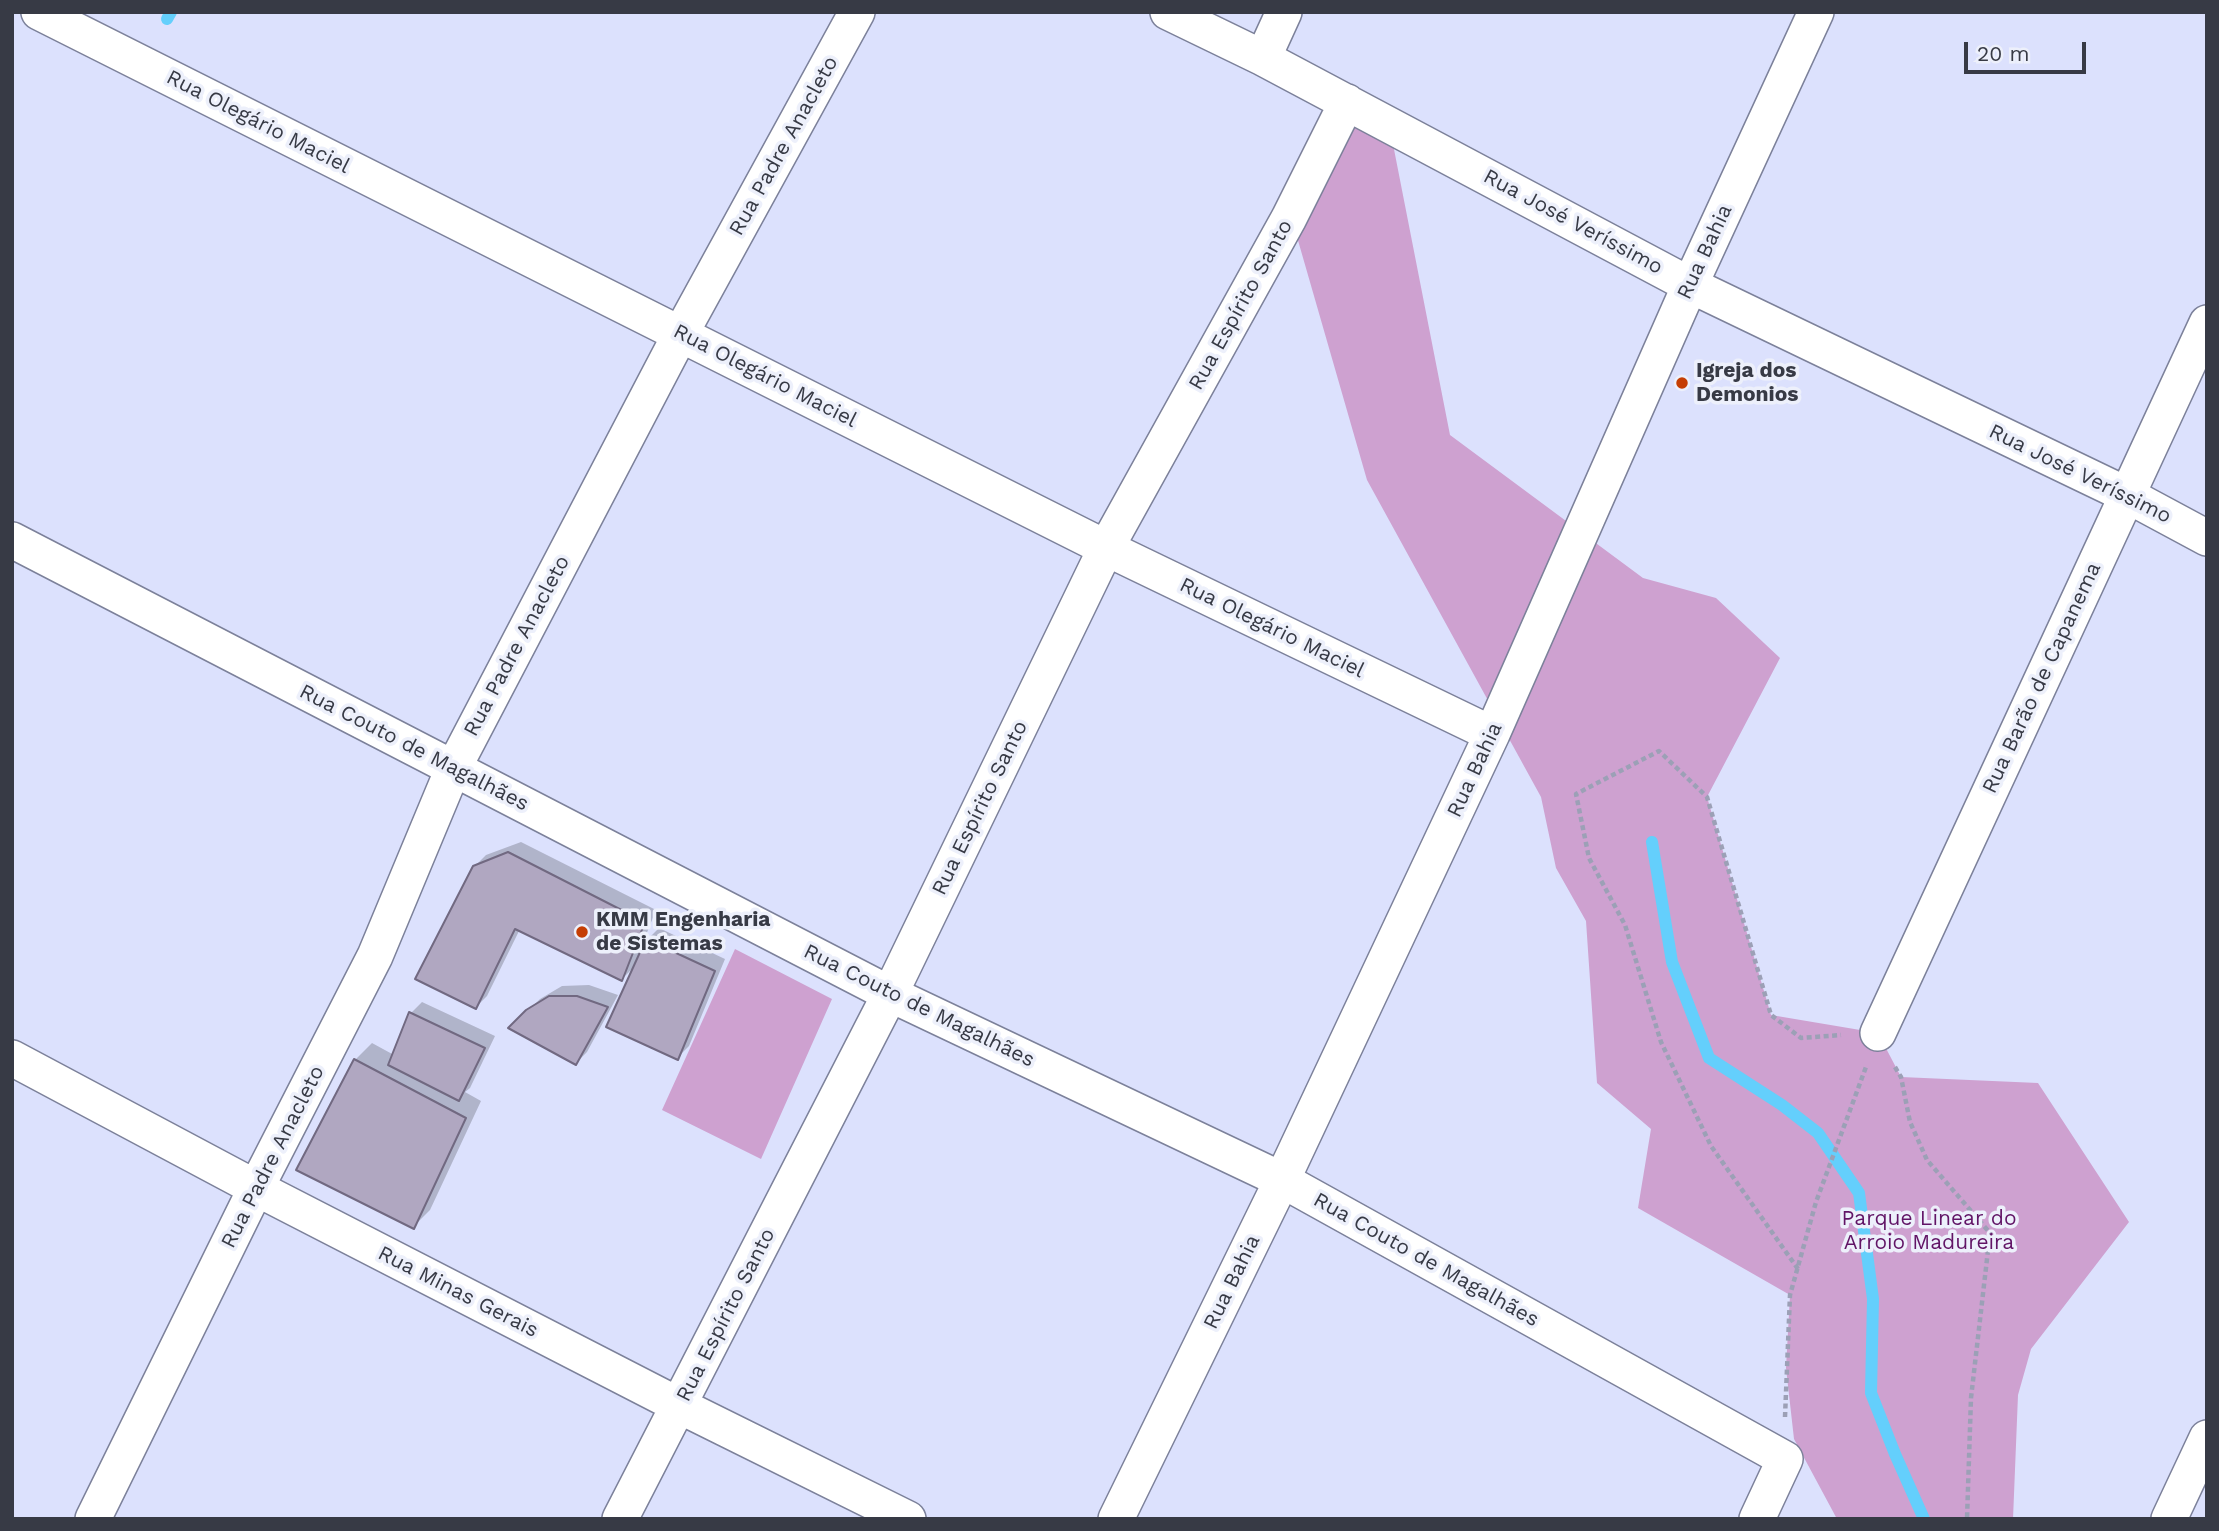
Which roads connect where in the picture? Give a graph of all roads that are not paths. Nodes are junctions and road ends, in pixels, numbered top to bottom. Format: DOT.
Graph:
graph roads {
  1 [pos="39,12"];
  2 [pos="857,12"];
  3 [pos="1168,12"];
  4 [pos="1284,12"];
  5 [pos="1816,12"];
  6 [pos="1263,58"];
  7 [pos="1347,102"];
  8 [pos="1690,285"];
  9 [pos="2207,323"];
  10 [pos="681,333"];
  11 [pos="2127,495"];
  12 [pos="2207,538"];
  13 [pos="12,540"];
  14 [pos="1106,548"];
  15 [pos="1493,734"];
  16 [pos="453,769"];
  17 [pos="890,994"];
  18 [pos="1878,1033"];
  19 [pos="12,1058"];
  20 [pos="1282,1180"];
  21 [pos="256,1188"];
  22 [pos="680,1406"];
  23 [pos="2207,1438"];
  24 [pos="93,1519"];
  25 [pos="620,1519"];
  26 [pos="908,1519"];
  27 [pos="1116,1519"];
  28 [pos="1757,1519"];
  29 [pos="2169,1519"];
  1 -- 10 [label="street, Rua Olegário Maciel"];
  2 -- 10 [label="street, Rua Padre Anacleto"];
  3 -- 6 [label="street, Rua José Veríssimo"];
  4 -- 6 [label="street"];
  5 -- 8 [label="street, Rua Bahia"];
  6 -- 7 [label="street, Rua José Veríssimo"];
  7 -- 8 [label="street, Rua José Veríssimo"];
  7 -- 14 [label="street, Rua Espírito Santo"];
  8 -- 11 [label="street, Rua José Veríssimo"];
  8 -- 15 [label="street, Rua Bahia"];
  9 -- 11 [label="street, Rua Barão de Capanema"];
  10 -- 14 [label="street, Rua Olegário Maciel"];
  10 -- 16 [label="street, Rua Padre Anacleto"];
  11 -- 12 [label="street, Rua José Veríssimo"];
  11 -- 18 [label="street, Rua Barão de Capanema"];
  13 -- 16 [label="street, Rua Couto de Magalhães"];
  14 -- 15 [label="street, Rua Olegário Maciel"];
  14 -- 17 [label="street, Rua Espírito Santo"];
  15 -- 20 [label="street, Rua Bahia"];
  16 -- 17 [label="street, Rua Couto de Magalhães"];
  16 -- 21 [label="street, Rua Padre Anacleto"];
  17 -- 20 [label="street, Rua Couto de Magalhães"];
  17 -- 22 [label="street, Rua Espírito Santo"];
  19 -- 21 [label="street, Rua Minas Gerais"];
  20 -- 27 [label="street, Rua Bahia"];
  20 -- 28 [label="street, Rua Couto de Magalhães"];
  21 -- 22 [label="street, Rua Minas Gerais"];
  21 -- 24 [label="street, Rua Padre Anacleto"];
  22 -- 25 [label="street, Rua Espírito Santo"];
  22 -- 26 [label="street, Rua Minas Gerais"];
  23 -- 29 [label="street"];
}
